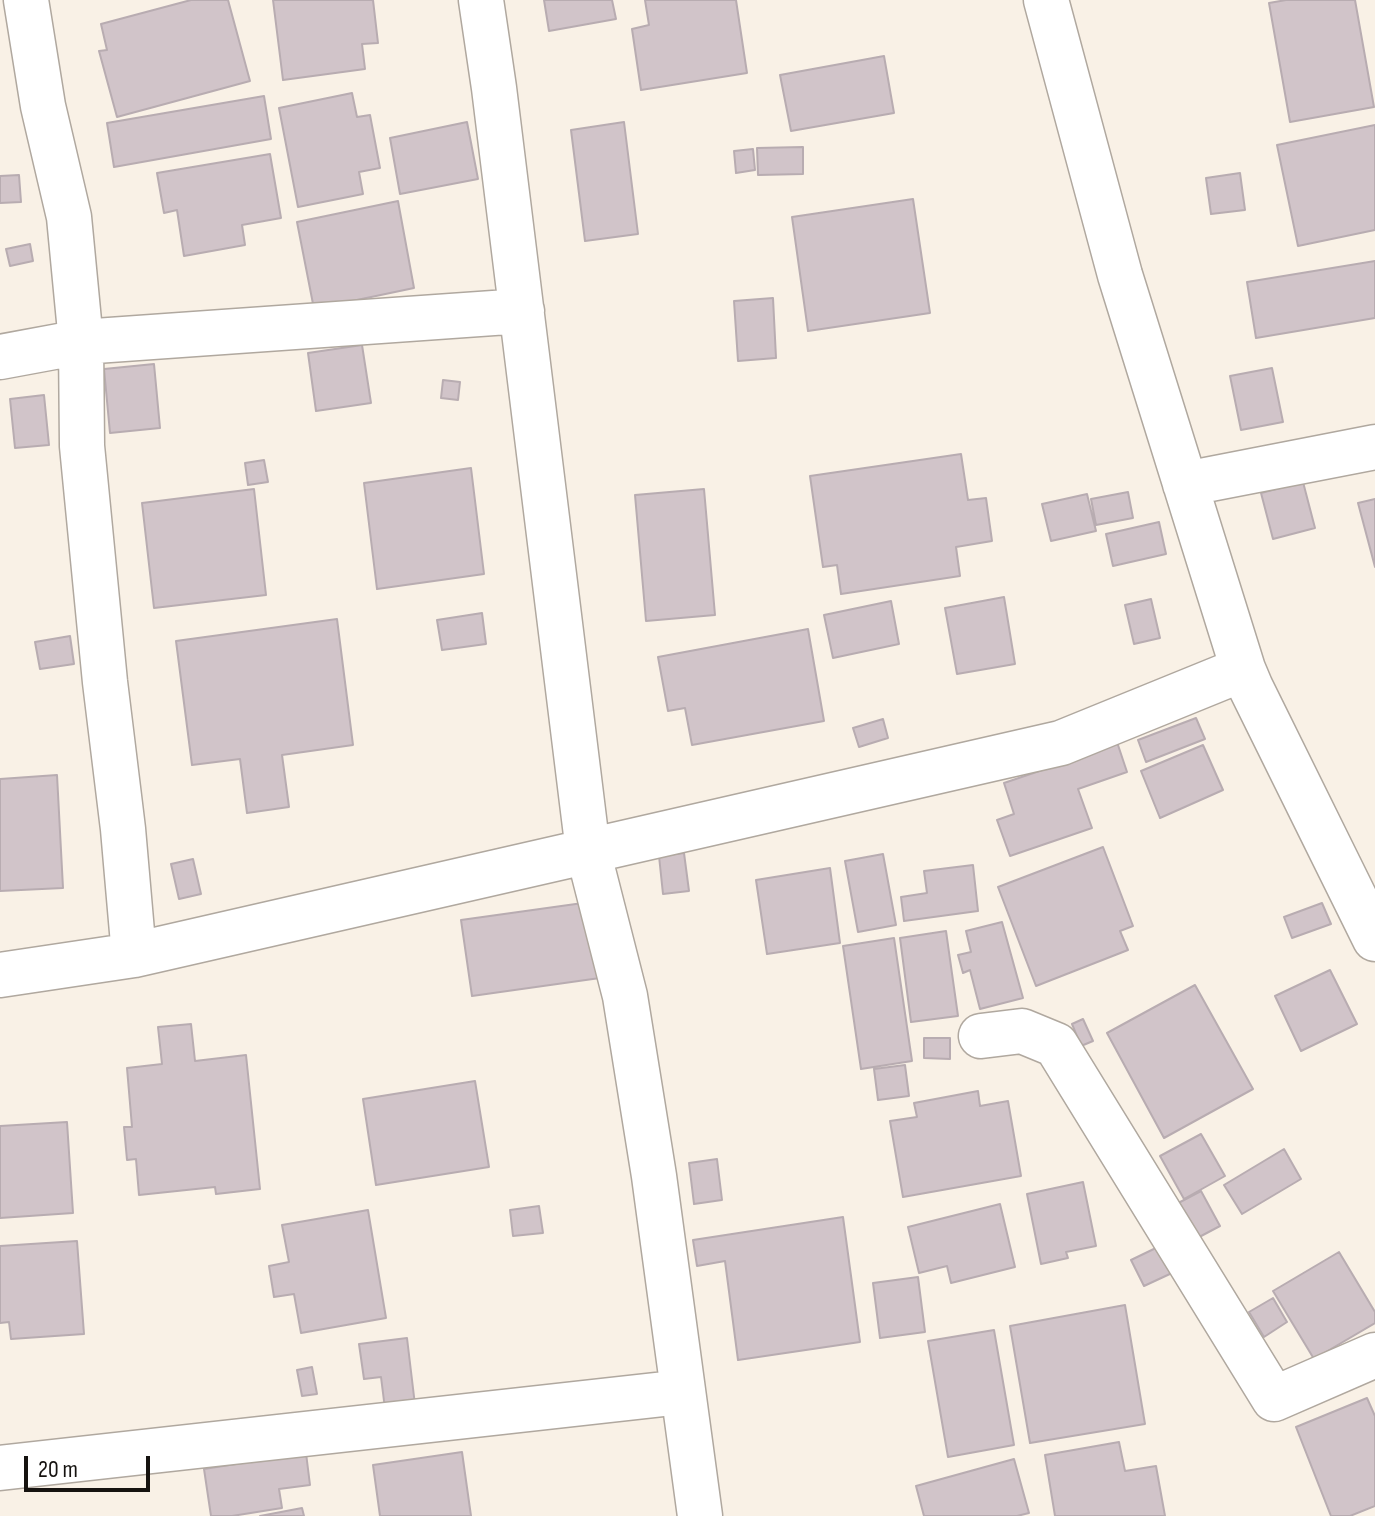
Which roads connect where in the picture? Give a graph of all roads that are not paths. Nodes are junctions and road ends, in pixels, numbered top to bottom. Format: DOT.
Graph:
graph roads {
  1 [pos="26,0"];
  2 [pos="481,0"];
  3 [pos="1046,0"];
  4 [pos="522,311"];
  5 [pos="81,342"];
  6 [pos="0,357"];
  7 [pos="1375,447"];
  8 [pos="1185,484"];
  9 [pos="1243,669"];
  10 [pos="588,851"];
  11 [pos="1375,939"];
  12 [pos="134,955"];
  13 [pos="0,975"];
  14 [pos="981,1036"];
  15 [pos="1375,1355"];
  16 [pos="682,1392"];
  17 [pos="0,1468"];
  18 [pos="700,1516"];
  1 -- 5 [label="street"];
  2 -- 4 [label="street"];
  3 -- 8 [label="street"];
  4 -- 5 [label="street"];
  4 -- 10 [label="street"];
  5 -- 6 [label="street"];
  5 -- 12 [label="street"];
  7 -- 8 [label="street"];
  8 -- 9 [label="street"];
  9 -- 10 [label="street"];
  9 -- 11 [label="street"];
  10 -- 12 [label="street"];
  10 -- 16 [label="street"];
  12 -- 13 [label="street"];
  14 -- 15 [label="street"];
  16 -- 17 [label="street"];
  16 -- 18 [label="street"];
}
